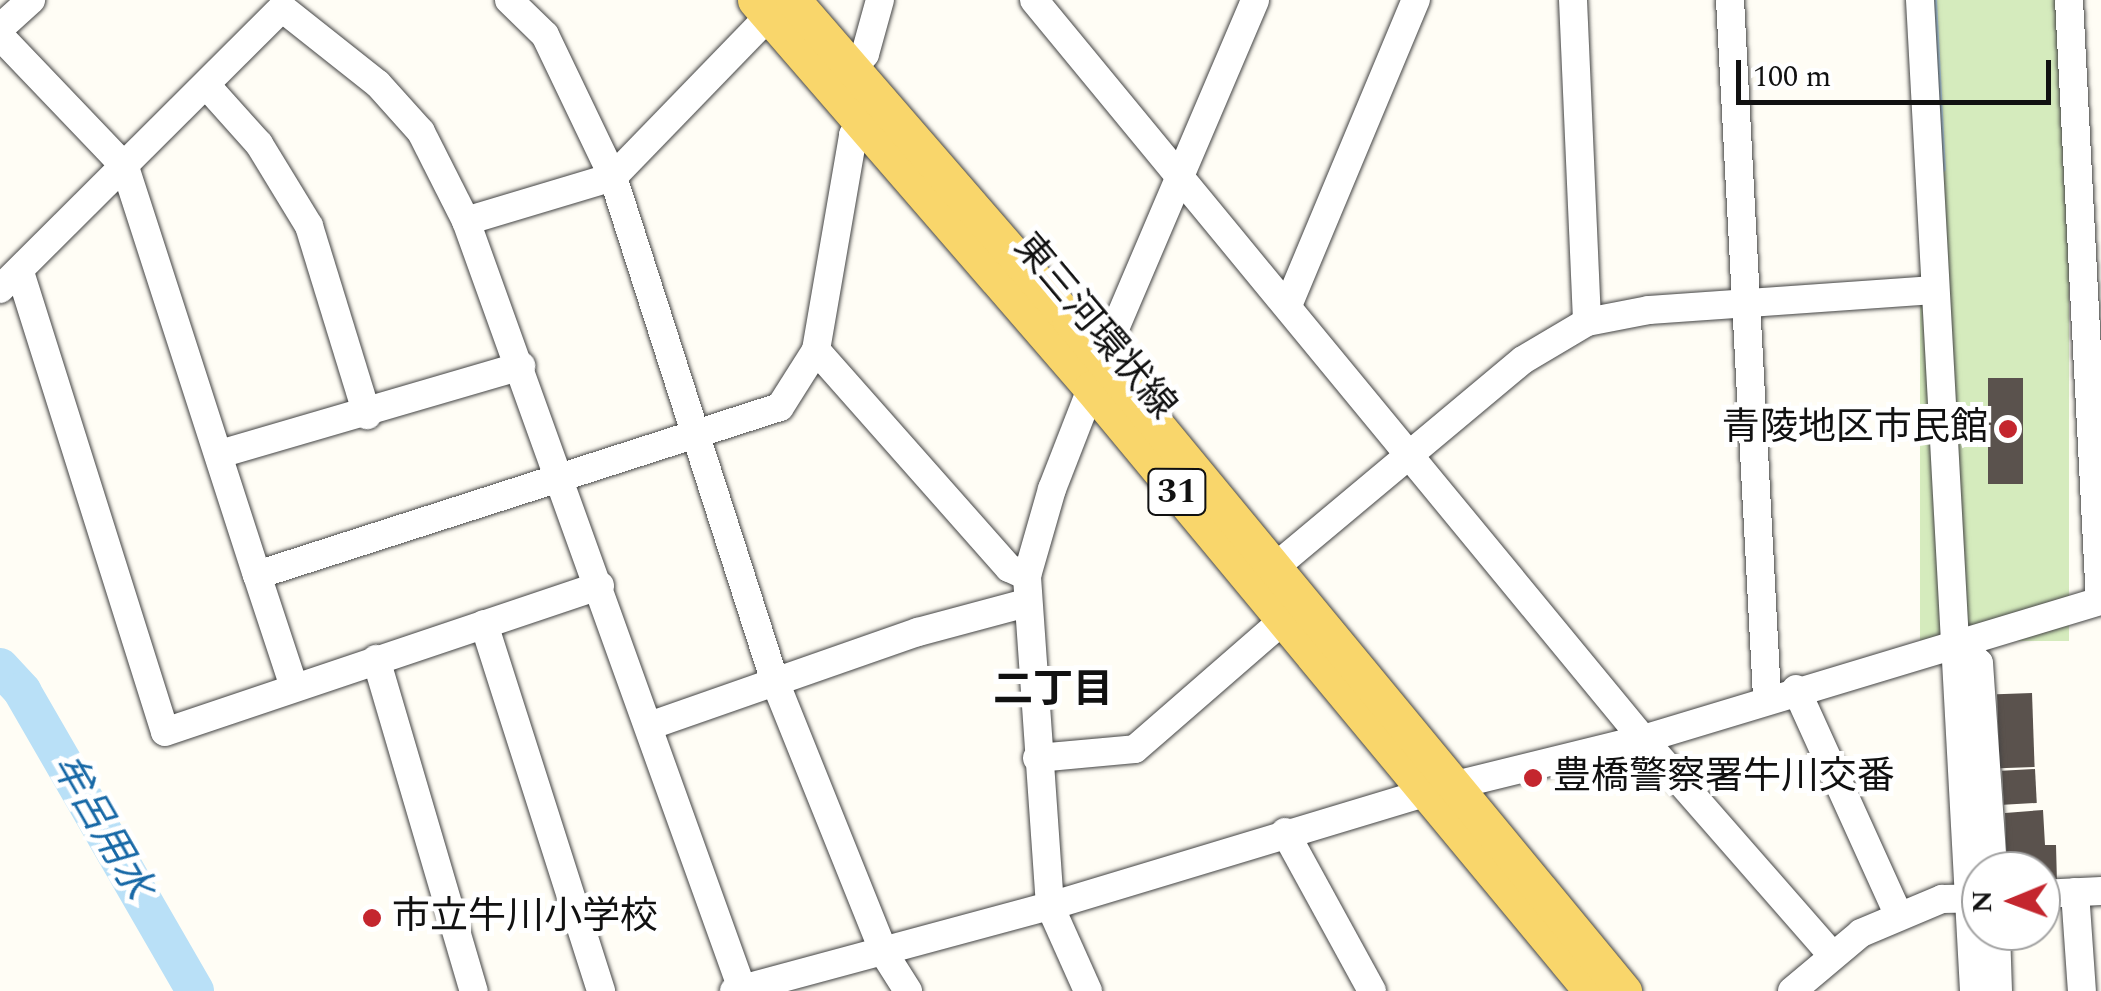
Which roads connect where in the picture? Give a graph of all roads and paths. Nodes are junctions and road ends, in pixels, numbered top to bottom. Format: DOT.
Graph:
graph roads {
  1 [pos="32,0"];
  2 [pos="508,0"];
  3 [pos="880,0"];
  4 [pos="1034,0"];
  5 [pos="1255,0"];
  6 [pos="1416,0"];
  7 [pos="1573,0"];
  8 [pos="1730,0"];
  9 [pos="1920,0"];
  10 [pos="2069,0"];
  11 [pos="286,4"];
  12 [pos="773,5"];
  13 [pos="0,28"];
  14 [pos="0,36"];
  15 [pos="853,68"];
  16 [pos="207,86"];
  17 [pos="866,123"];
  18 [pos="125,167"];
  19 [pos="613,177"];
  20 [pos="1182,180"];
  21 [pos="466,222"];
  22 [pos="10,280"];
  23 [pos="2090,284"];
  24 [pos="1934,290"];
  25 [pos="1746,302"];
  26 [pos="1289,303"];
  27 [pos="1588,322"];
  28 [pos="816,350"];
  29 [pos="521,366"];
  30 [pos="1097,374"];
  31 [pos="367,416"];
  32 [pos="692,432"];
  33 [pos="1411,450"];
  34 [pos="220,454"];
  35 [pos="562,476"];
  36 [pos="1274,568"];
  37 [pos="257,575"];
  38 [pos="600,586"];
  39 [pos="1027,589"];
  40 [pos="2100,601"];
  41 [pos="1282,622"];
  42 [pos="484,624"];
  43 [pos="1955,640"];
  44 [pos="376,660"];
  45 [pos="774,679"];
  46 [pos="294,688"];
  47 [pos="1796,689"];
  48 [pos="1767,697"];
  49 [pos="649,726"];
  50 [pos="1642,739"];
  51 [pos="1037,758"];
  52 [pos="1441,789"];
  53 [pos="1285,832"];
  54 [pos="1971,851"];
  55 [pos="1991,851"];
  56 [pos="2088,891"];
  57 [pos="2061,893"];
  58 [pos="1961,898"];
  59 [pos="1050,906"];
  60 [pos="1898,914"];
  61 [pos="1974,951"];
  62 [pos="1997,951"];
  63 [pos="884,953"];
  64 [pos="1833,956"];
  65 [pos="738,990"];
  66 [pos="474,991"];
  67 [pos="601,991"];
  68 [pos="908,991"];
  69 [pos="1088,991"];
  70 [pos="1372,991"];
  71 [pos="1591,991"];
  72 [pos="1624,991"];
  73 [pos="1792,991"];
  74 [pos="1974,991"];
  75 [pos="1998,991"];
  76 [pos="2082,991"];
  1 -- 13 [label="street"];
  2 -- 19 [label="street"];
  3 -- 15 [label="street"];
  4 -- 20 [label="street"];
  5 -- 20 [label="street"];
  6 -- 26 [label="street"];
  7 -- 27 [label="street"];
  8 -- 25 [label="street"];
  9 -- 24 [label="street"];
  10 -- 23 [label="street"];
  11 -- 16 [label="street"];
  11 -- 21 [label="street"];
  12 -- 15 [label="main road, 東三河環状線 / 31"];
  12 -- 17 [label="main road, 東三河環状線 / 31"];
  12 -- 19 [label="street"];
  14 -- 18 [label="street"];
  15 -- 30 [label="main road, 東三河環状線 / 31"];
  16 -- 18 [label="street"];
  16 -- 31 [label="street"];
  17 -- 28 [label="street"];
  17 -- 30 [label="main road, 東三河環状線 / 31"];
  18 -- 22 [label="street"];
  18 -- 34 [label="street"];
  19 -- 21 [label="street"];
  19 -- 32 [label="street"];
  20 -- 26 [label="street"];
  20 -- 30 [label="street"];
  21 -- 29 [label="street"];
  22 -- 46 [label="street"];
  23 -- 40 [label="street"];
  24 -- 25 [label="street"];
  24 -- 43 [label="street"];
  25 -- 27 [label="street"];
  25 -- 48 [label="street"];
  26 -- 33 [label="street"];
  27 -- 33 [label="street"];
  28 -- 32 [label="street"];
  28 -- 39 [label="street"];
  29 -- 31 [label="street"];
  29 -- 35 [label="street"];
  30 -- 36 [label="main road, 東三河環状線 / 31"];
  30 -- 39 [label="street"];
  30 -- 41 [label="main road, 東三河環状線 / 31"];
  31 -- 34 [label="street"];
  32 -- 35 [label="street"];
  32 -- 45 [label="street"];
  33 -- 36 [label="street"];
  33 -- 50 [label="street"];
  34 -- 37 [label="street"];
  35 -- 37 [label="street"];
  35 -- 38 [label="street"];
  36 -- 52 [label="main road, 東三河環状線 / 31"];
  37 -- 46 [label="street"];
  38 -- 42 [label="street"];
  38 -- 49 [label="street"];
  39 -- 45 [label="street"];
  39 -- 51 [label="street"];
  40 -- 43 [label="street"];
  41 -- 51 [label="street"];
  41 -- 52 [label="main road, 東三河環状線 / 31"];
  42 -- 44 [label="street"];
  42 -- 67 [label="street"];
  43 -- 47 [label="street"];
  43 -- 54 [label="street"];
  43 -- 55 [label="street"];
  44 -- 46 [label="street"];
  44 -- 66 [label="street"];
  45 -- 49 [label="street"];
  45 -- 63 [label="street"];
  47 -- 48 [label="street"];
  47 -- 60 [label="street"];
  48 -- 50 [label="street"];
  49 -- 65 [label="street"];
  50 -- 52 [label="street"];
  50 -- 64 [label="street"];
  51 -- 59 [label="street"];
  52 -- 53 [label="street"];
  52 -- 71 [label="main road, 東三河環状線 / 31"];
  52 -- 72 [label="main road, 東三河環状線 / 31"];
  53 -- 59 [label="street"];
  53 -- 70 [label="street"];
  56 -- 57 [label="street"];
  56 -- 76 [label="street"];
  58 -- 60 [label="street"];
  59 -- 63 [label="street"];
  59 -- 69 [label="street"];
  60 -- 64 [label="street"];
  61 -- 74 [label="street"];
  62 -- 75 [label="street"];
  63 -- 65 [label="street"];
  63 -- 68 [label="street"];
  64 -- 73 [label="street"];
}
